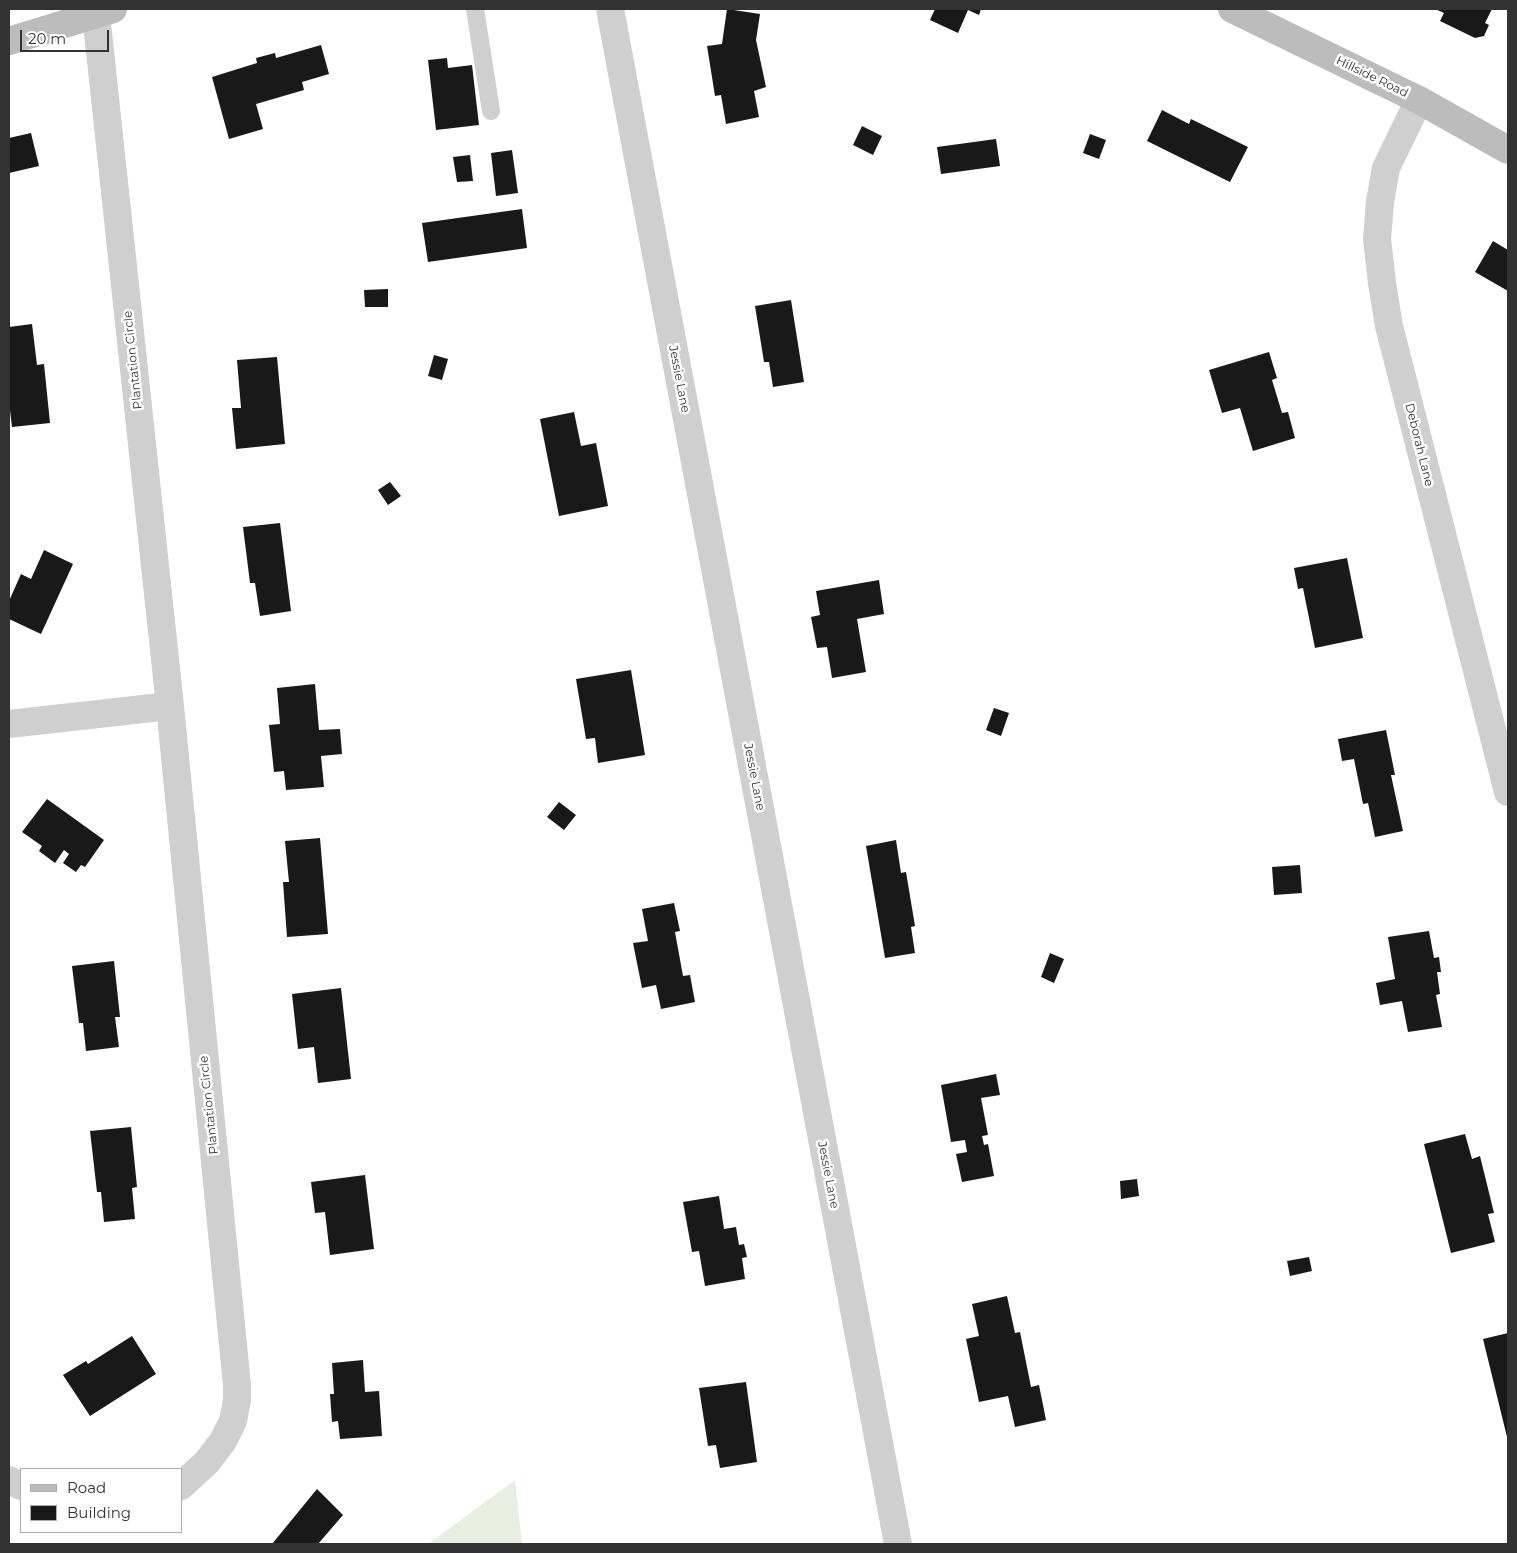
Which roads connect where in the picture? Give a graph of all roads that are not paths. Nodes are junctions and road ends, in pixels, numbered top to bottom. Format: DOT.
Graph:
graph roads {
  1 [pos="475,9"];
  2 [pos="610,9"];
  3 [pos="1232,9"];
  4 [pos="105,11"];
  5 [pos="9,41"];
  6 [pos="1419,100"];
  7 [pos="491,111"];
  8 [pos="1508,150"];
  9 [pos="170,706"];
  10 [pos="9,724"];
  11 [pos="1508,792"];
  12 [pos="182,1485"];
  13 [pos="898,1544"];
  1 -- 7 [label="lane"];
  2 -- 13 [label="street, Jessie Lane"];
  3 -- 6 [label="street, Hillside Road"];
  4 -- 5 [label="street"];
  4 -- 9 [label="street, Plantation Circle"];
  6 -- 8 [label="street, Hillside Road"];
  6 -- 11 [label="street, Deborah Lane"];
  9 -- 10 [label="street"];
  9 -- 12 [label="street, Plantation Circle"];
}
